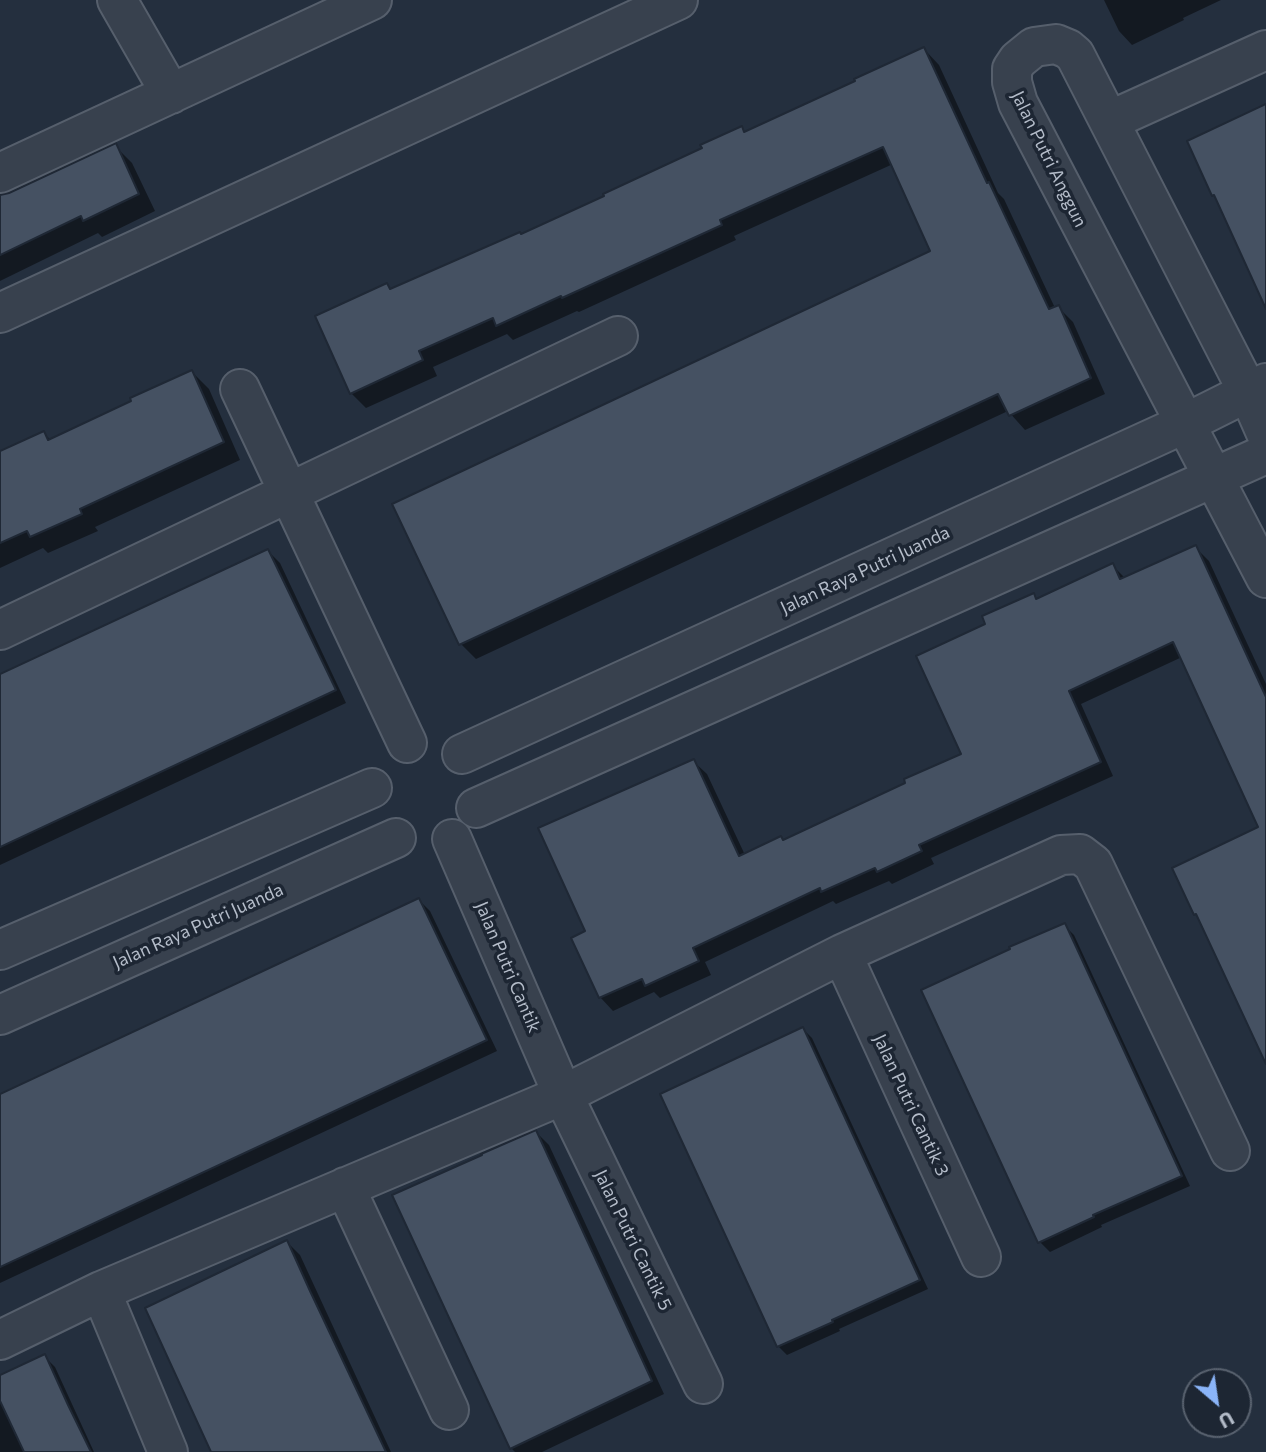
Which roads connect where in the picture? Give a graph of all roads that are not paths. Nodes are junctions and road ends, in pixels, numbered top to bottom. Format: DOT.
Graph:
graph roads {
  1 [pos="117,0"];
  2 [pos="372,0"];
  3 [pos="678,0"];
  4 [pos="1266,50"];
  5 [pos="171,94"];
  6 [pos="1109,121"];
  7 [pos="0,173"];
  8 [pos="0,313"];
  9 [pos="618,336"];
  10 [pos="1257,387"];
  11 [pos="240,389"];
  12 [pos="1186,423"];
  13 [pos="1266,432"];
  14 [pos="1266,454"];
  15 [pos="1214,478"];
  16 [pos="288,492"];
  17 [pos="1266,578"];
  18 [pos="0,630"];
  19 [pos="407,743"];
  20 [pos="462,754"];
  21 [pos="372,788"];
  22 [pos="476,808"];
  23 [pos="396,838"];
  24 [pos="452,839"];
  25 [pos="0,950"];
  26 [pos="842,954"];
  27 [pos="0,1014"];
  28 [pos="563,1095"];
  29 [pos="1230,1151"];
  30 [pos="345,1187"];
  31 [pos="981,1257"];
  32 [pos="101,1291"];
  33 [pos="0,1340"];
  34 [pos="703,1384"];
  35 [pos="449,1410"];
  36 [pos="168,1452"];
  1 -- 5 [label="street"];
  2 -- 5 [label="street"];
  3 -- 8 [label="street"];
  4 -- 6 [label="street"];
  5 -- 7 [label="street"];
  6 -- 10 [label="street, Jalan Putri Anggun"];
  6 -- 12 [label="street, Jalan Putri Anggun"];
  9 -- 16 [label="street"];
  10 -- 12 [label="street, Jalan Raya Putri Juanda"];
  10 -- 13 [label="street, Jalan Putri Anggun"];
  11 -- 16 [label="street"];
  12 -- 15 [label="street, Jalan Putri Anggun"];
  12 -- 20 [label="street, Jalan Raya Putri Juanda"];
  14 -- 15 [label="street"];
  15 -- 17 [label="street, Jalan Putri Anggun"];
  15 -- 22 [label="street"];
  16 -- 18 [label="street"];
  16 -- 19 [label="street"];
  19 -- 20 [label="street"];
  19 -- 21 [label="street"];
  20 -- 22 [label="street"];
  21 -- 23 [label="street"];
  21 -- 25 [label="street"];
  22 -- 24 [label="street"];
  23 -- 24 [label="street"];
  23 -- 27 [label="street, Jalan Raya Putri Juanda"];
  24 -- 28 [label="street, Jalan Putri Cantik"];
  26 -- 28 [label="street"];
  26 -- 29 [label="street"];
  26 -- 31 [label="street, Jalan Putri Cantik 3"];
  28 -- 30 [label="street"];
  28 -- 34 [label="street, Jalan Putri Cantik 5"];
  30 -- 32 [label="street"];
  30 -- 35 [label="street"];
  32 -- 33 [label="street"];
  32 -- 36 [label="street"];
}
